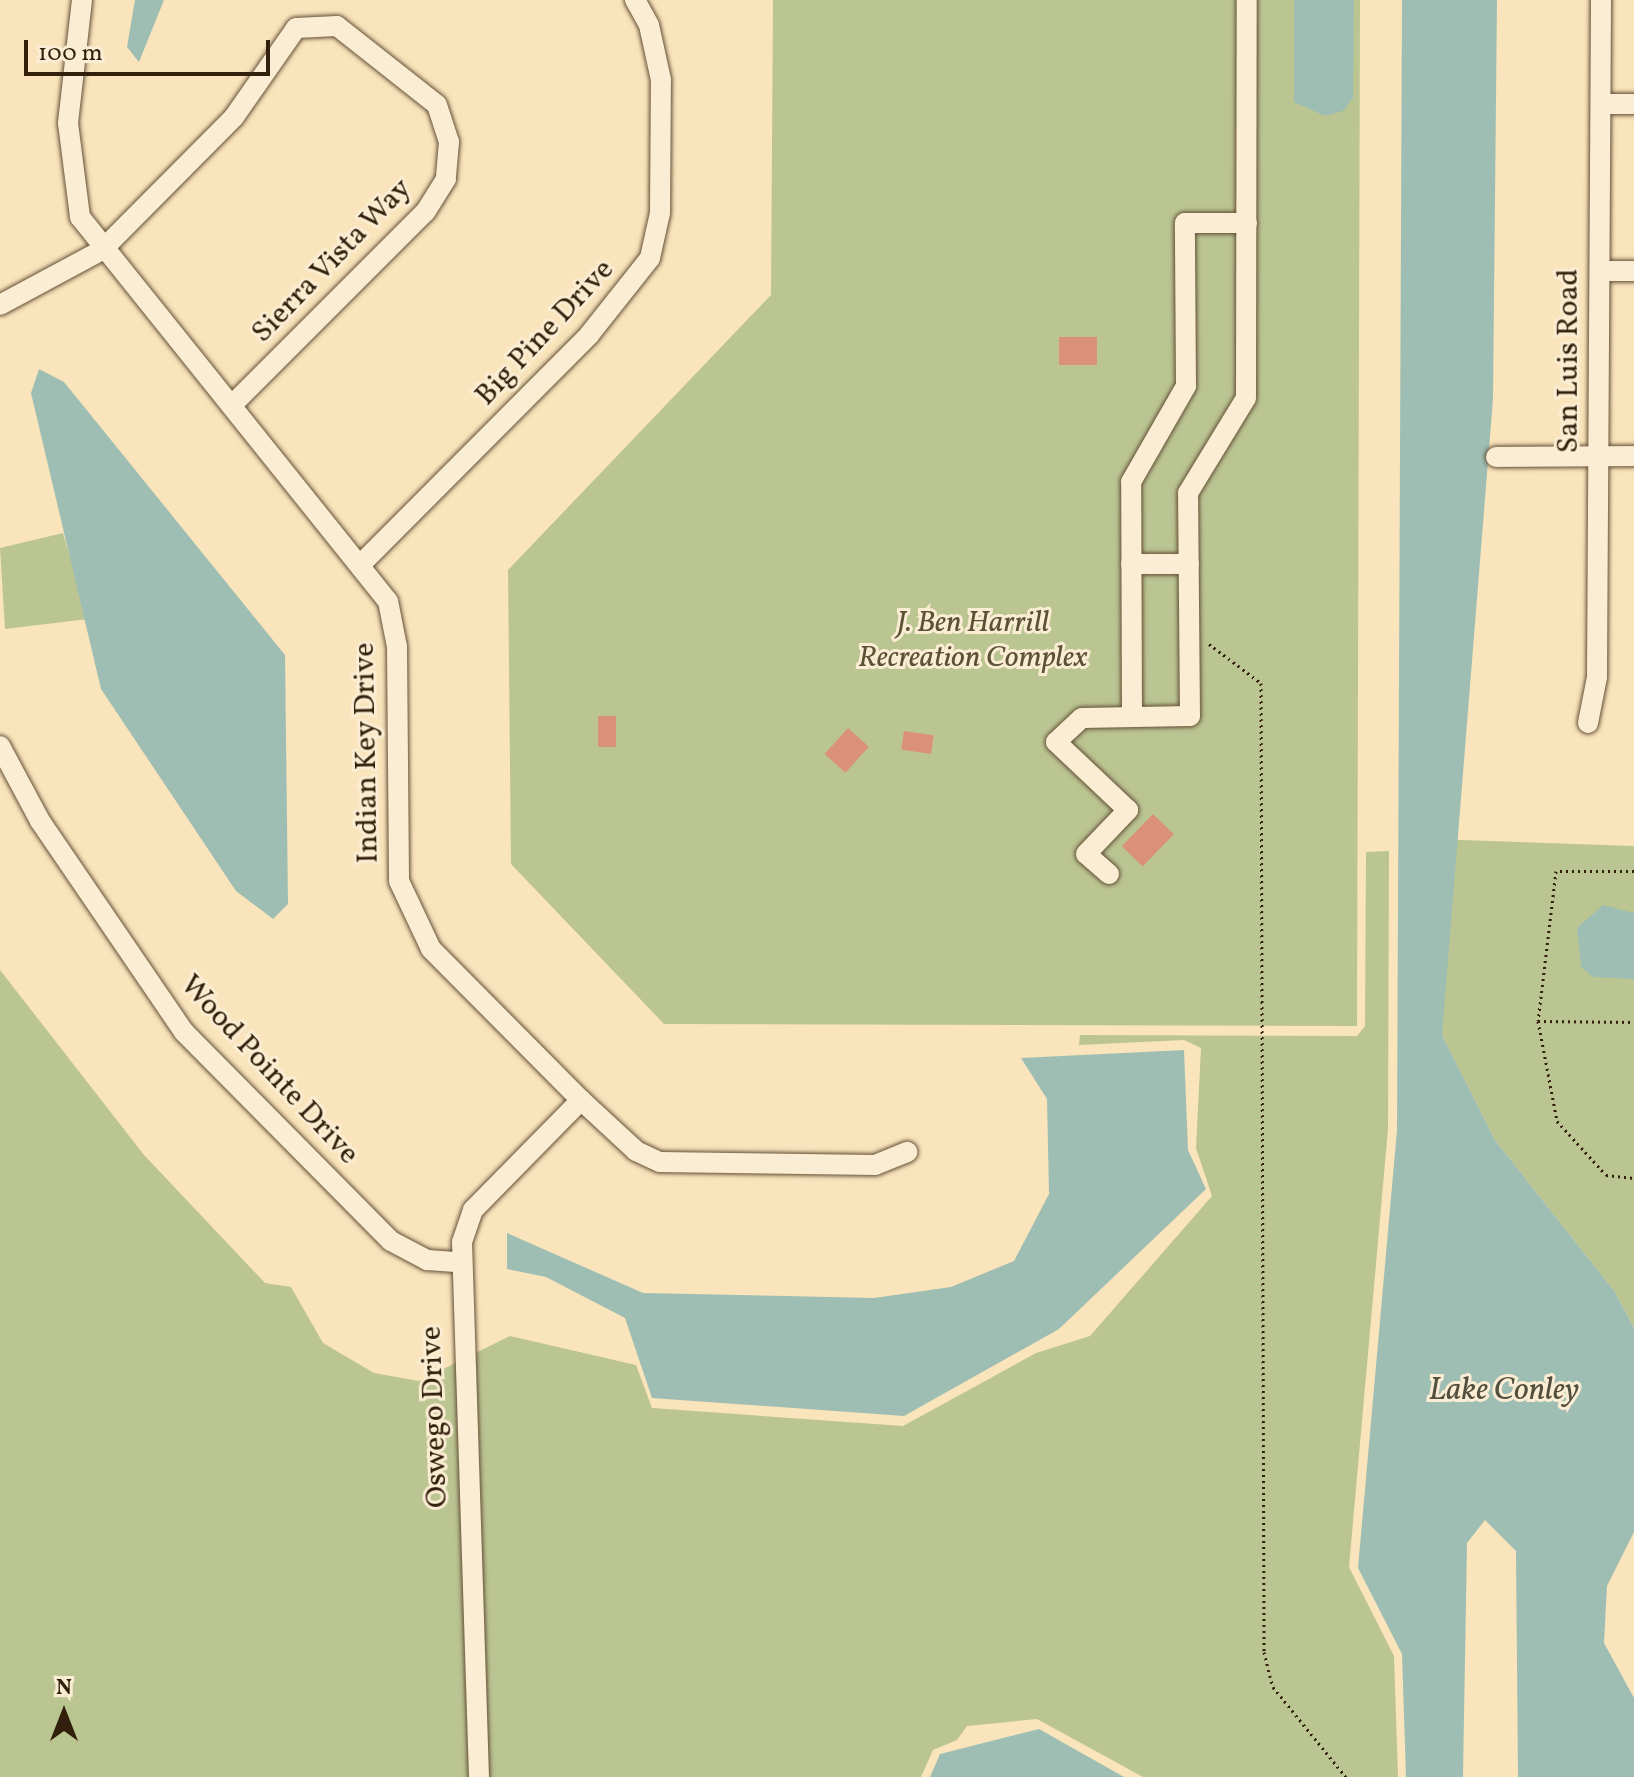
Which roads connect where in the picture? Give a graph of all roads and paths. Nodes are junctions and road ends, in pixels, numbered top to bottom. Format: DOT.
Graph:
graph roads {
  1 [pos="82,0"];
  2 [pos="635,0"];
  3 [pos="1247,0"];
  4 [pos="1601,0"];
  5 [pos="1601,104"];
  6 [pos="1634,104"];
  7 [pos="1247,223"];
  8 [pos="102,250"];
  9 [pos="1600,271"];
  10 [pos="1634,271"];
  11 [pos="0,305"];
  12 [pos="231,406"];
  13 [pos="1598,456"];
  14 [pos="1634,456"];
  15 [pos="1496,457"];
  16 [pos="1131,564"];
  17 [pos="1189,564"];
  18 [pos="360,565"];
  19 [pos="1189,633"];
  20 [pos="1132,717"];
  21 [pos="1588,723"];
  22 [pos="0,746"];
  23 [pos="1634,871"];
  24 [pos="1109,874"];
  25 [pos="1538,1021"];
  26 [pos="1634,1022"];
  27 [pos="581,1100"];
  28 [pos="907,1152"];
  29 [pos="1634,1178"];
  30 [pos="459,1262"];
  31 [pos="479,1777"];
  32 [pos="1346,1777"];
  1 -- 8 [label="street, Indian Key Drive"];
  2 -- 18 [label="street, Big Pine Drive"];
  3 -- 7 [label="street"];
  4 -- 5 [label="street, San Luis Road"];
  5 -- 6 [label="street"];
  5 -- 9 [label="street, San Luis Road"];
  7 -- 16 [label="street"];
  7 -- 17 [label="street"];
  8 -- 11 [label="street, Sierra Vista Way"];
  8 -- 12 [label="street, Indian Key Drive"];
  8 -- 12 [label="street, Sierra Vista Way"];
  9 -- 10 [label="street"];
  9 -- 13 [label="street, San Luis Road"];
  12 -- 18 [label="street, Indian Key Drive"];
  13 -- 14 [label="street"];
  13 -- 15 [label="street"];
  13 -- 21 [label="street, San Luis Road"];
  16 -- 17 [label="street"];
  16 -- 20 [label="street"];
  17 -- 19 [label="street"];
  18 -- 27 [label="street, Indian Key Drive"];
  19 -- 20 [label="street"];
  19 -- 32 [label="path"];
  20 -- 24 [label="street"];
  22 -- 30 [label="street, Wood Pointe Drive"];
  23 -- 25 [label="path"];
  25 -- 26 [label="path"];
  25 -- 29 [label="path"];
  27 -- 28 [label="street, Indian Key Drive"];
  27 -- 30 [label="street, Oswego Drive"];
  30 -- 31 [label="street, Oswego Drive"];
}
